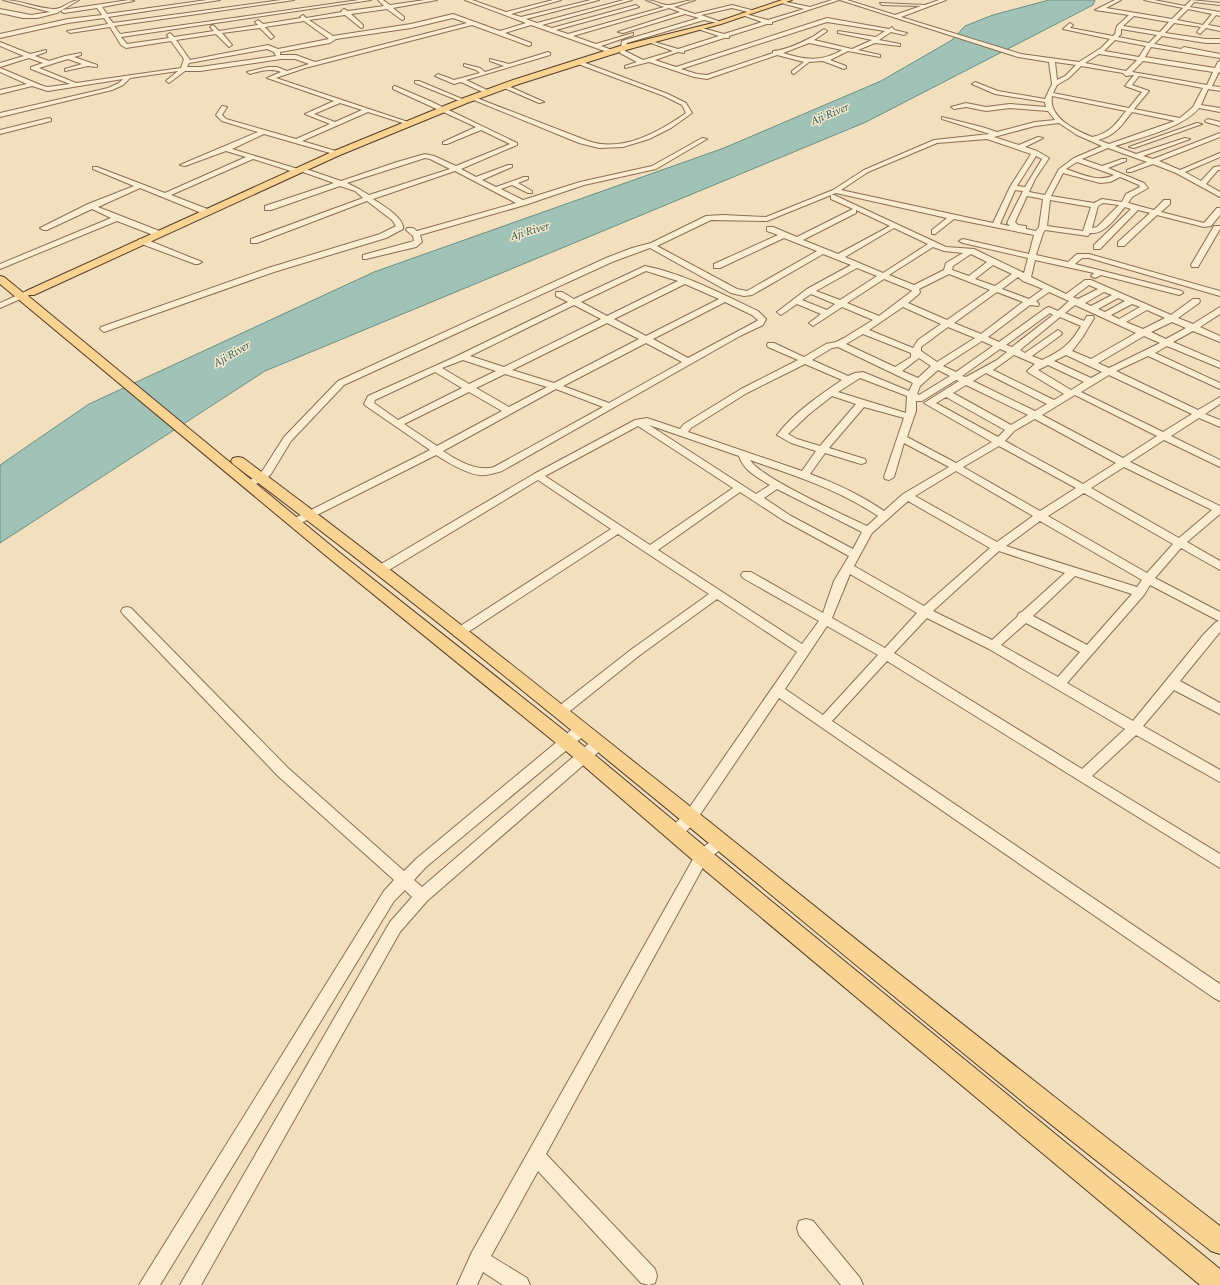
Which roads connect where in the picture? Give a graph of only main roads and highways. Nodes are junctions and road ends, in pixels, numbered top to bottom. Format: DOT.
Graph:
graph roads {
  1 [pos="786,1"];
  2 [pos="0,268"];
  3 [pos="0,279"];
  4 [pos="25,295"];
  5 [pos="383,580"];
  6 [pos="574,736"];
  7 [pos="591,750"];
  8 [pos="1220,1242"];
  9 [pos="1220,1285"];
  1 -- 4 [label="main road"];
  2 -- 4 [label="main road"];
  3 -- 4 [label="main road"];
  4 -- 5 [label="main road"];
  5 -- 6 [label="main road"];
  5 -- 6 [label="main road"];
  6 -- 7 [label="main road"];
  7 -- 8 [label="main road"];
  7 -- 9 [label="main road"];
}
